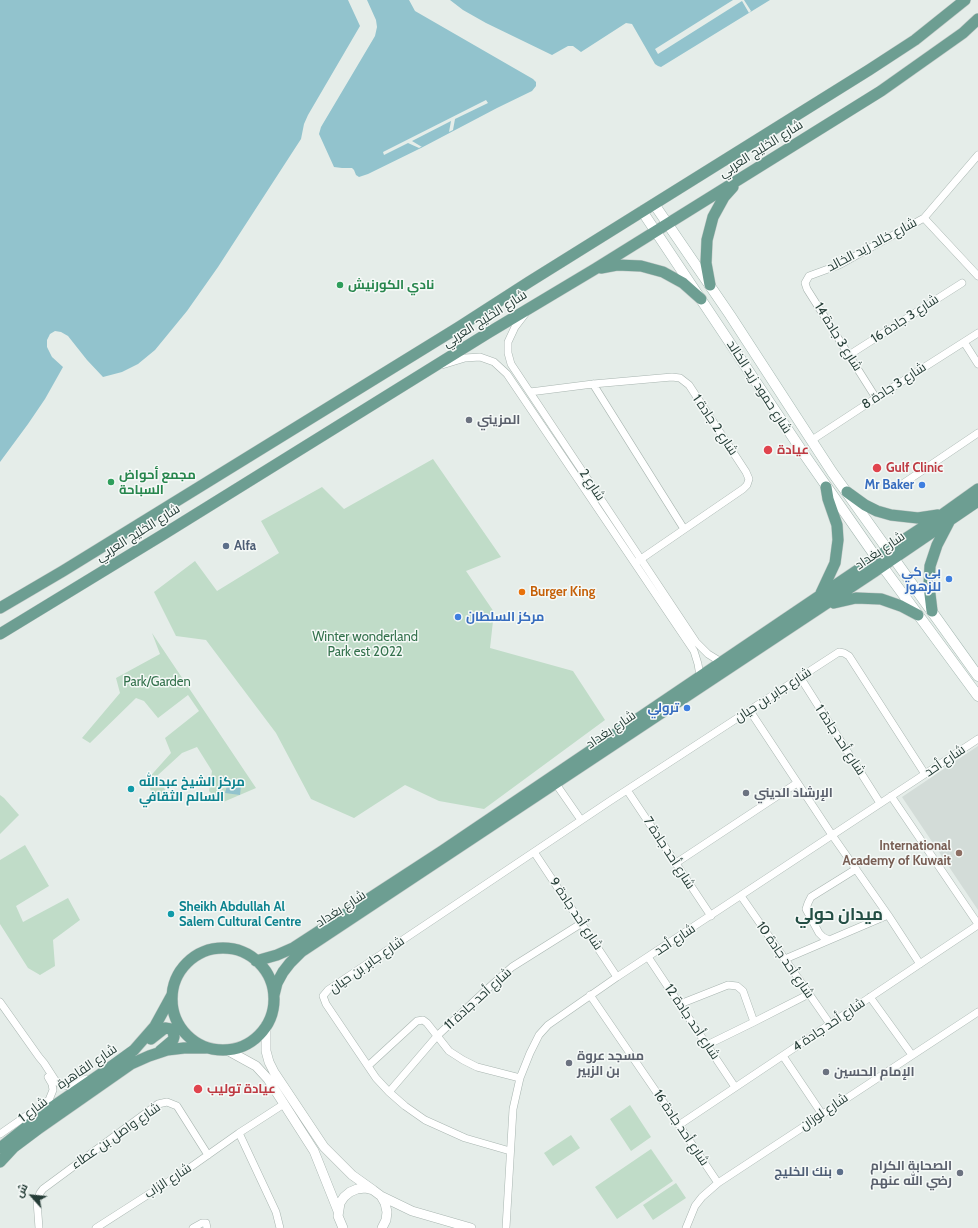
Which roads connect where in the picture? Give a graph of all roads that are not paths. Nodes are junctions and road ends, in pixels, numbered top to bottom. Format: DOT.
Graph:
graph roads {
  1 [pos="965,0"];
  2 [pos="978,19"];
  3 [pos="978,155"];
  4 [pos="739,179"];
  5 [pos="654,204"];
  6 [pos="642,211"];
  7 [pos="924,218"];
  8 [pos="667,224"];
  9 [pos="656,231"];
  10 [pos="595,269"];
  11 [pos="809,276"];
  12 [pos="978,276"];
  13 [pos="962,283"];
  14 [pos="710,285"];
  15 [pos="701,299"];
  16 [pos="540,301"];
  17 [pos="978,333"];
  18 [pos="964,342"];
  19 [pos="849,355"];
  20 [pos="978,364"];
  21 [pos="436,366"];
  22 [pos="593,384"];
  23 [pos="531,394"];
  24 [pos="876,398"];
  25 [pos="526,401"];
  26 [pos="978,433"];
  27 [pos="812,440"];
  28 [pos="901,485"];
  29 [pos="826,487"];
  30 [pos="978,489"];
  31 [pos="847,492"];
  32 [pos="978,501"];
  33 [pos="946,517"];
  34 [pos="684,529"];
  35 [pos="891,554"];
  36 [pos="638,560"];
  37 [pos="879,562"];
  38 [pos="820,595"];
  39 [pos="0,608"];
  40 [pos="820,608"];
  41 [pos="932,612"];
  42 [pos="918,615"];
  43 [pos="0,634"];
  44 [pos="721,662"];
  45 [pos="700,676"];
  46 [pos="978,676"];
  47 [pos="800,677"];
  48 [pos="978,696"];
  49 [pos="750,711"];
  50 [pos="978,739"];
  51 [pos="924,774"];
  52 [pos="797,783"];
  53 [pos="556,784"];
  54 [pos="627,790"];
  55 [pos="891,796"];
  56 [pos="880,803"];
  57 [pos="581,820"];
  58 [pos="832,835"];
  59 [pos="534,852"];
  60 [pos="676,863"];
  61 [pos="856,869"];
  62 [pos="741,896"];
  63 [pos="888,915"];
  64 [pos="711,916"];
  65 [pos="582,923"];
  66 [pos="978,924"];
  67 [pos="829,940"];
  68 [pos="648,957"];
  69 [pos="785,959"];
  70 [pos="256,960"];
  71 [pos="920,964"];
  72 [pos="617,977"];
  73 [pos="173,993"];
  74 [pos="809,994"];
  75 [pos="274,995"];
  76 [pos="590,995"];
  77 [pos="870,997"];
  78 [pos="0,1002"];
  79 [pos="680,1004"];
  80 [pos="978,1012"];
  81 [pos="754,1022"];
  82 [pos="830,1024"];
  83 [pos="266,1025"];
  84 [pos="437,1036"];
  85 [pos="139,1045"];
  86 [pos="707,1045"];
  87 [pos="210,1048"];
  88 [pos="227,1050"];
  89 [pos="158,1053"];
  90 [pos="912,1055"];
  91 [pos="783,1056"];
  92 [pos="39,1057"];
  93 [pos="368,1066"];
  94 [pos="105,1071"];
  95 [pos="520,1078"];
  96 [pos="735,1087"];
  97 [pos="389,1092"];
  98 [pos="284,1104"];
  99 [pos="822,1114"];
  100 [pos="679,1124"];
  101 [pos="38,1129"];
  102 [pos="239,1133"];
  103 [pos="2,1142"];
  104 [pos="510,1151"];
  105 [pos="208,1155"];
  106 [pos="0,1162"];
  107 [pos="0,1170"];
  108 [pos="718,1183"];
  109 [pos="373,1190"];
  110 [pos="381,1196"];
  111 [pos="338,1211"];
  112 [pos="454,1226"];
  113 [pos="39,1228"];
  114 [pos="96,1228"];
  115 [pos="193,1228"];
  116 [pos="207,1228"];
  117 [pos="280,1228"];
  118 [pos="342,1228"];
  119 [pos="382,1228"];
  120 [pos="471,1228"];
  121 [pos="506,1228"];
  122 [pos="686,1228"];
  1 -- 5 [label="main road, شارع الخليج العربي"];
  2 -- 4 [label="main road, شارع الخليج العربي"];
  3 -- 7 [label="street, شارع خالد زيد الخالد"];
  4 -- 8 [label="main road, شارع الخليج العربي"];
  4 -- 14 [label="main road"];
  5 -- 6 [label="main road, شارع الخليج العربي"];
  5 -- 8 [label="main road, شارع حمود زيد الخالد"];
  6 -- 9 [label="main road, شارع حمود زيد الخالد"];
  6 -- 39 [label="main road, شارع الخليج العربي"];
  7 -- 11 [label="street, شارع خالد زيد الخالد"];
  7 -- 12 [label="street"];
  8 -- 9 [label="main road, شارع الخليج العربي"];
  8 -- 14 [label="main road, شارع حمود زيد الخالد"];
  9 -- 10 [label="main road, شارع الخليج العربي"];
  9 -- 15 [label="main road, شارع حمود زيد الخالد"];
  10 -- 15 [label="main road"];
  10 -- 16 [label="main road, شارع الخليج العربي"];
  11 -- 19 [label="street, شارع 3 جادة 14"];
  13 -- 19 [label="street, شارع 3 جادة 16"];
  14 -- 27 [label="main road, شارع حمود زيد الخالد"];
  15 -- 29 [label="main road, شارع حمود زيد الخالد"];
  16 -- 21 [label="main road, شارع الخليج العربي"];
  16 -- 23 [label="street, شارع 2"];
  17 -- 18 [label="street, شارع 3 جادة 8"];
  18 -- 20 [label="street"];
  18 -- 24 [label="street, شارع 3 جادة 8"];
  19 -- 24 [label="street, شارع 3 جادة 14"];
  21 -- 25 [label="street, شارع 2"];
  21 -- 43 [label="main road, شارع الخليج العربي"];
  22 -- 23 [label="street, شارع 2 جادة 1"];
  22 -- 34 [label="street"];
  22 -- 34 [label="street, شارع 2 جادة 1"];
  23 -- 25 [label="street"];
  23 -- 36 [label="street, شارع 2"];
  24 -- 27 [label="street, شارع 3 جادة 8"];
  25 -- 36 [label="street, شارع 2"];
  26 -- 28 [label="street"];
  27 -- 31 [label="main road, شارع حمود زيد الخالد"];
  29 -- 37 [label="main road, شارع حمود زيد الخالد"];
  29 -- 38 [label="main road"];
  30 -- 33 [label="main road, شارع بغداد"];
  31 -- 33 [label="main road"];
  31 -- 35 [label="main road, شارع حمود زيد الخالد"];
  32 -- 33 [label="main road, شارع بغداد"];
  33 -- 35 [label="main road, شارع بغداد"];
  33 -- 41 [label="main road"];
  34 -- 36 [label="street, شارع 2 جادة 1"];
  35 -- 37 [label="main road, شارع بغداد"];
  35 -- 41 [label="main road, شارع حمود زيد الخالد"];
  36 -- 44 [label="street, شارع 2"];
  36 -- 45 [label="street, شارع 2"];
  37 -- 38 [label="main road, شارع بغداد"];
  37 -- 40 [label="main road, شارع بغداد"];
  37 -- 42 [label="main road, شارع حمود زيد الخالد"];
  38 -- 44 [label="main road, شارع بغداد"];
  40 -- 42 [label="main road"];
  40 -- 53 [label="main road, شارع بغداد"];
  41 -- 46 [label="main road, شارع حمود زيد الخالد"];
  42 -- 48 [label="main road, شارع حمود زيد الخالد"];
  44 -- 45 [label="main road, شارع بغداد"];
  45 -- 70 [label="main road, شارع بغداد"];
  47 -- 49 [label="street, شارع جابر بن حيان"];
  47 -- 51 [label="street, شارع جابر بن حيان"];
  47 -- 56 [label="street, شارع أحد جادة 1"];
  49 -- 52 [label="street"];
  49 -- 54 [label="street, شارع جابر بن حيان"];
  50 -- 51 [label="street, شارع أحد"];
  51 -- 55 [label="street, شارع أحد"];
  52 -- 58 [label="street"];
  52 -- 60 [label="street"];
  53 -- 57 [label="street"];
  53 -- 75 [label="main road, شارع بغداد"];
  54 -- 57 [label="street, شارع جابر بن حيان"];
  54 -- 60 [label="street, شارع أحد جادة 7"];
  55 -- 56 [label="street, شارع أحد"];
  55 -- 66 [label="street"];
  56 -- 58 [label="street, شارع أحد"];
  57 -- 59 [label="street, شارع جابر بن حيان"];
  58 -- 61 [label="street"];
  58 -- 62 [label="street, شارع أحد"];
  59 -- 65 [label="street, شارع أحد جادة 9"];
  59 -- 93 [label="street, شارع جابر بن حيان"];
  60 -- 64 [label="street, شارع أحد جادة 7"];
  61 -- 63 [label="street"];
  61 -- 67 [label="street"];
  62 -- 64 [label="street, شارع أحد"];
  62 -- 69 [label="street, شارع أحد جادة 10"];
  63 -- 67 [label="street"];
  63 -- 71 [label="street"];
  64 -- 68 [label="street, شارع أحد"];
  65 -- 72 [label="street, شارع أحد جادة 9"];
  65 -- 84 [label="street, شارع أحد جادة 11"];
  66 -- 71 [label="street, شارع أحد جادة 4"];
  67 -- 69 [label="street"];
  68 -- 72 [label="street, شارع أحد"];
  68 -- 79 [label="street, شارع أحد جادة 12"];
  69 -- 74 [label="street, شارع أحد جادة 10"];
  70 -- 73 [label="main road"];
  70 -- 75 [label="main road"];
  71 -- 77 [label="street, شارع أحد جادة 4"];
  72 -- 76 [label="street, شارع أحد"];
  73 -- 85 [label="main road, شارع القاهرة"];
  73 -- 87 [label="main road"];
  74 -- 81 [label="street"];
  74 -- 82 [label="street, شارع أحد جادة 10"];
  75 -- 83 [label="main road"];
  76 -- 95 [label="street, شارع أحد"];
  76 -- 100 [label="street, شارع أحد جادة 16"];
  77 -- 82 [label="street, شارع أحد جادة 4"];
  77 -- 90 [label="street"];
  78 -- 92 [label="street, شارع 1"];
  79 -- 81 [label="street"];
  79 -- 86 [label="street, شارع أحد جادة 12"];
  80 -- 90 [label="street, شارع لوزان"];
  81 -- 86 [label="street"];
  82 -- 91 [label="street, شارع أحد جادة 4"];
  83 -- 88 [label="main road"];
  83 -- 109 [label="street"];
  84 -- 93 [label="street"];
  84 -- 95 [label="street"];
  84 -- 97 [label="street, شارع أحد جادة 11"];
  85 -- 89 [label="main road"];
  85 -- 94 [label="main road, شارع القاهرة"];
  86 -- 96 [label="street, شارع أحد جادة 12"];
  87 -- 88 [label="main road"];
  87 -- 89 [label="main road, شارع القاهرة"];
  88 -- 98 [label="street"];
  89 -- 101 [label="main road, شارع القاهرة"];
  90 -- 99 [label="street, شارع لوزان"];
  91 -- 96 [label="street, شارع أحد جادة 4"];
  91 -- 99 [label="street"];
  92 -- 94 [label="street, شارع 1"];
  92 -- 103 [label="street, شارع 1"];
  93 -- 97 [label="street, شارع جابر بن حيان"];
  94 -- 103 [label="main road, شارع القاهرة"];
  95 -- 104 [label="street, شارع أحد"];
  96 -- 100 [label="street, شارع أحد جادة 4"];
  97 -- 104 [label="street, شارع جابر بن حيان"];
  98 -- 102 [label="street, شارع الزاب"];
  98 -- 111 [label="street"];
  99 -- 108 [label="street, شارع لوزان"];
  100 -- 108 [label="street, شارع أحد جادة 16"];
  101 -- 106 [label="main road, شارع القاهرة"];
  101 -- 107 [label="main road, شارع القاهرة"];
  102 -- 105 [label="street, شارع الزاب"];
  102 -- 117 [label="street"];
  104 -- 121 [label="street, شارع أحد"];
  105 -- 113 [label="street, شارع واصل بن عطاء"];
  105 -- 114 [label="street, شارع الزاب"];
  108 -- 122 [label="street, شارع لوزان"];
  109 -- 110 [label="street"];
  109 -- 111 [label="street"];
  110 -- 112 [label="street"];
  110 -- 119 [label="street"];
  111 -- 118 [label="street"];
  112 -- 120 [label="street"];
  115 -- 116 [label="street"];
}
